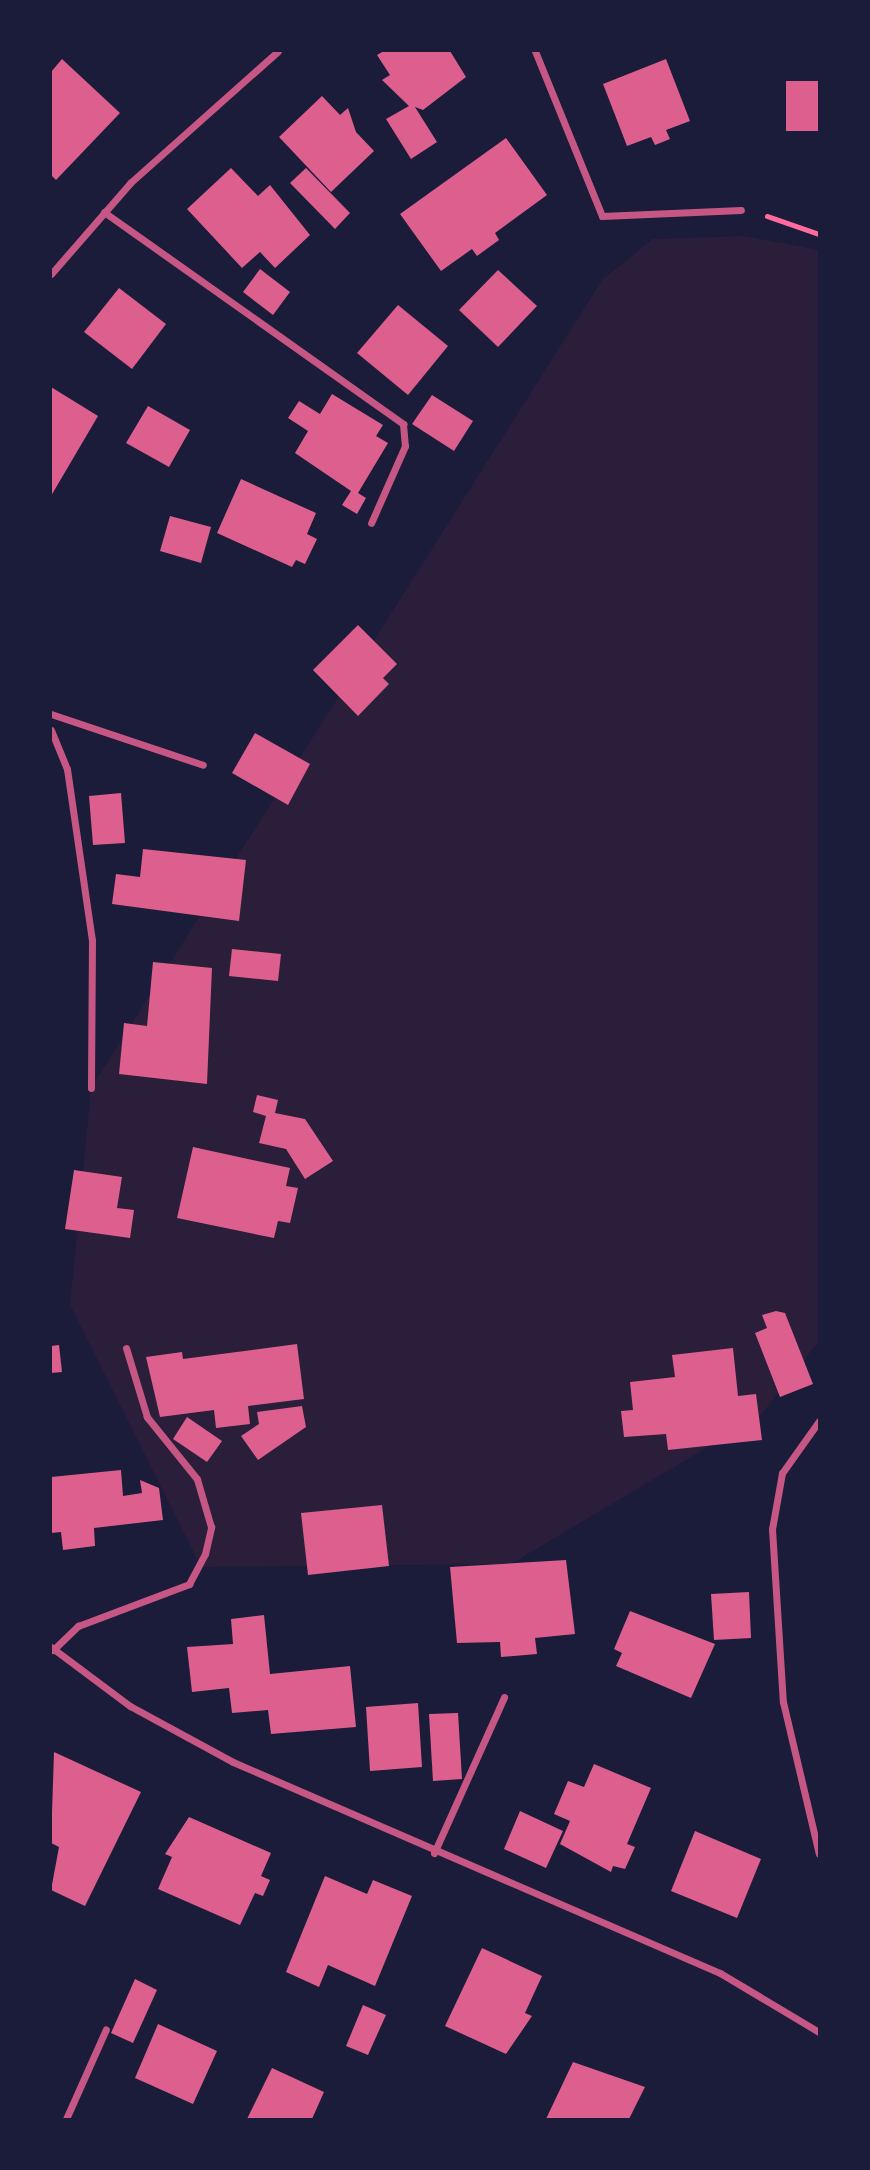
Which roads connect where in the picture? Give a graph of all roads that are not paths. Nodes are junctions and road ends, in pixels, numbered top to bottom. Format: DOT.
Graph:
graph roads {
  1 [pos="278,51"];
  2 [pos="535,51"];
  3 [pos="741,210"];
  4 [pos="104,212"];
  5 [pos="51,274"];
  6 [pos="371,523"];
  7 [pos="51,713"];
  8 [pos="51,730"];
  9 [pos="203,765"];
  10 [pos="91,1088"];
  11 [pos="126,1348"];
  12 [pos="819,1421"];
  13 [pos="52,1648"];
  14 [pos="504,1697"];
  15 [pos="434,1853"];
  16 [pos="819,1854"];
  17 [pos="106,2029"];
  18 [pos="819,2032"];
  19 [pos="66,2119"];
  1 -- 4 [label="street"];
  2 -- 3 [label="street"];
  4 -- 5 [label="street"];
  4 -- 6 [label="street"];
  7 -- 9 [label="street"];
  8 -- 10 [label="street"];
  11 -- 13 [label="street"];
  12 -- 16 [label="street"];
  13 -- 15 [label="street"];
  14 -- 15 [label="street"];
  15 -- 18 [label="street"];
  17 -- 19 [label="street"];
}
